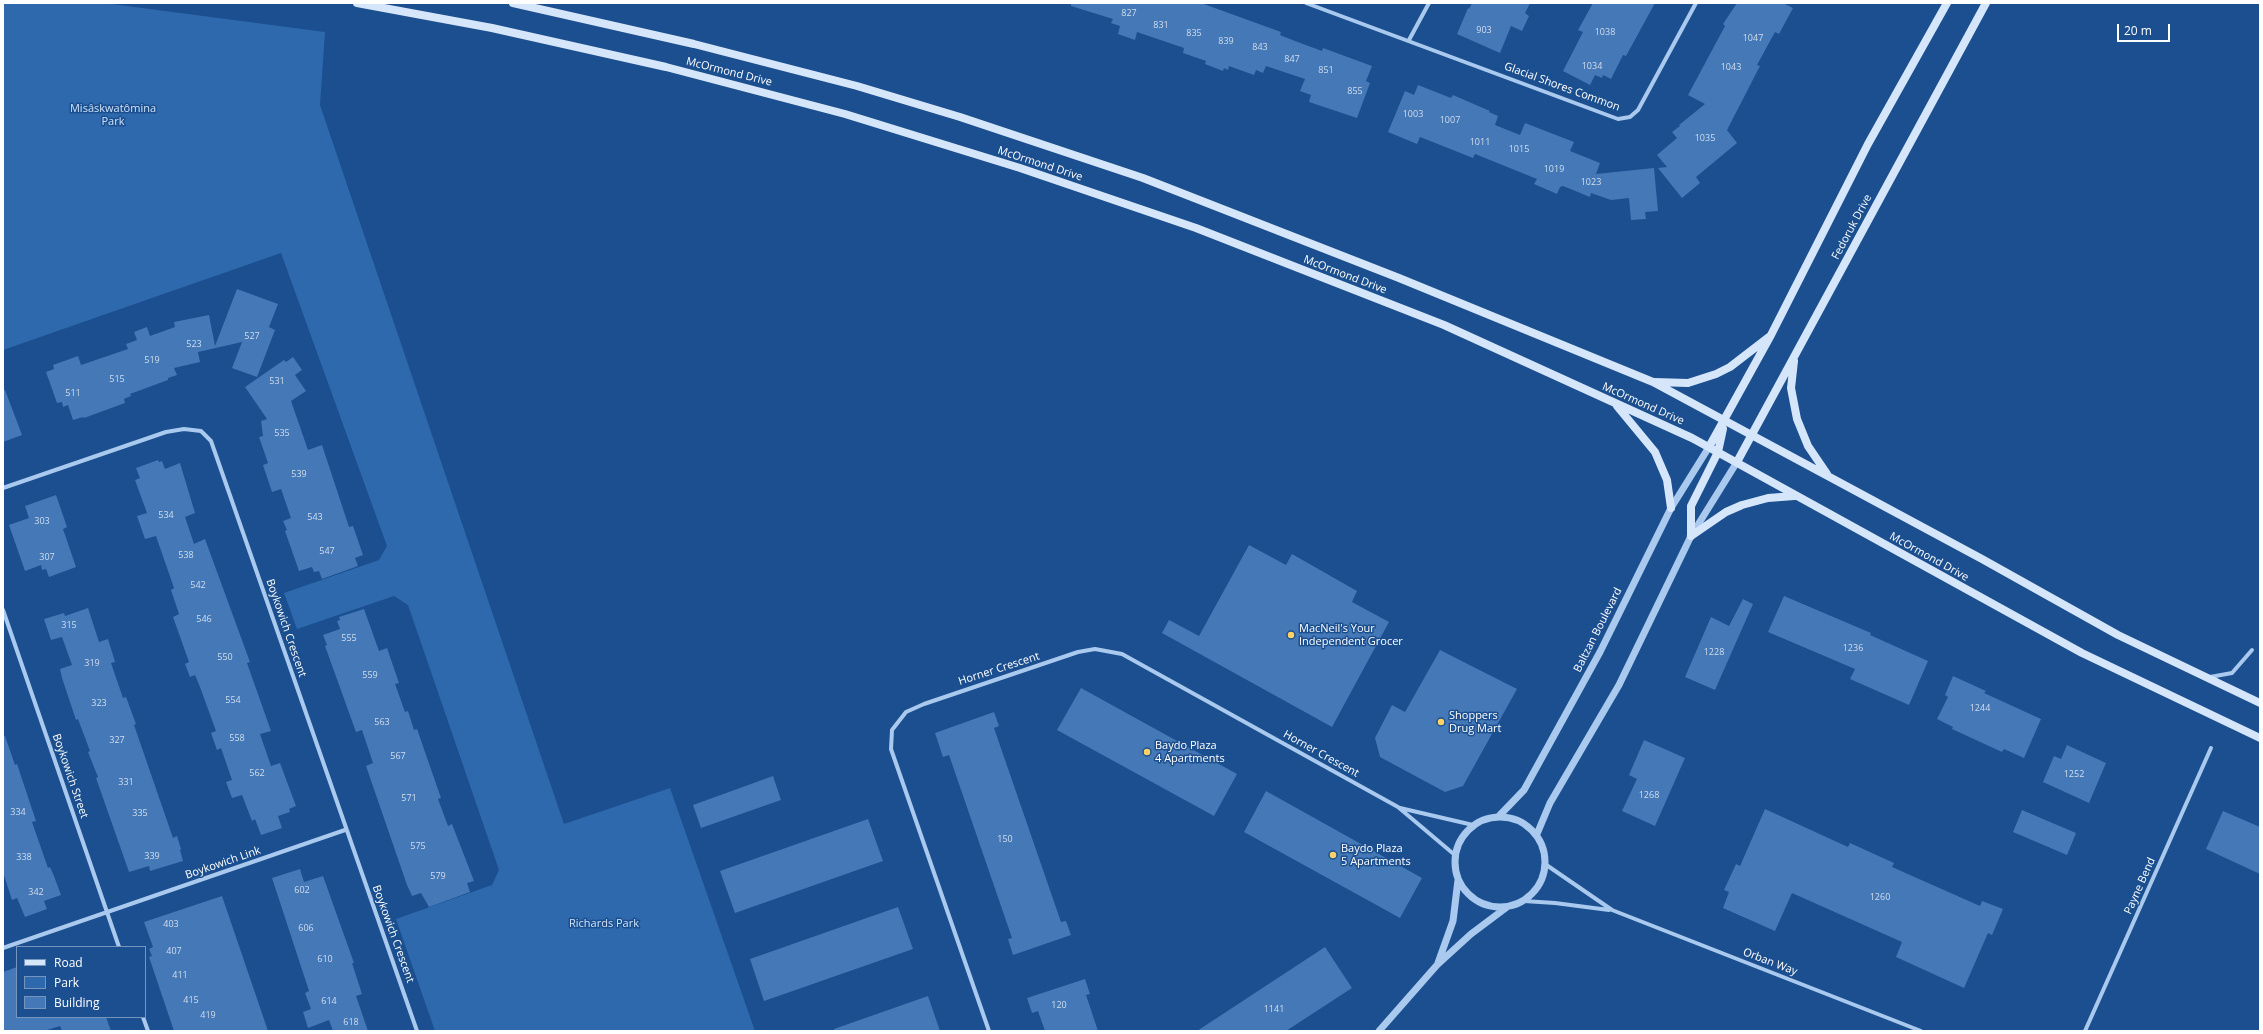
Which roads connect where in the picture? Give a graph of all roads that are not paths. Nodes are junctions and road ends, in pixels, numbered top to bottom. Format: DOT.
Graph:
graph roads {
  1 [pos="357,3"];
  2 [pos="513,3"];
  3 [pos="1306,3"];
  4 [pos="1429,3"];
  5 [pos="1696,3"];
  6 [pos="1948,3"];
  7 [pos="1986,3"];
  8 [pos="1409,40"];
  9 [pos="1771,335"];
  10 [pos="1795,354"];
  11 [pos="1652,382"];
  12 [pos="1615,404"];
  13 [pos="1725,421"];
  14 [pos="1752,435"];
  15 [pos="1709,447"];
  16 [pos="1718,452"];
  17 [pos="1737,462"];
  18 [pos="1827,475"];
  19 [pos="3,488"];
  20 [pos="1794,496"];
  21 [pos="1671,508"];
  22 [pos="1691,536"];
  23 [pos="3,610"];
  24 [pos="2252,650"];
  25 [pos="2202,677"];
  26 [pos="2260,703"];
  27 [pos="2260,738"];
  28 [pos="2211,748"];
  29 [pos="1398,807"];
  30 [pos="1499,816"];
  31 [pos="1473,825"];
  32 [pos="345,830"];
  33 [pos="1537,834"];
  34 [pos="1456,856"];
  35 [pos="1545,864"];
  36 [pos="1458,880"];
  37 [pos="1524,901"];
  38 [pos="1507,907"];
  39 [pos="1612,910"];
  40 [pos="107,912"];
  41 [pos="119,946"];
  42 [pos="3,948"];
  43 [pos="1437,965"];
  44 [pos="143,1018"];
  45 [pos="148,1031"];
  46 [pos="417,1031"];
  47 [pos="989,1031"];
  48 [pos="1379,1031"];
  49 [pos="1921,1031"];
  50 [pos="2085,1031"];
  1 -- 12 [label="main road, McOrmond Drive"];
  2 -- 11 [label="main road, McOrmond Drive"];
  3 -- 8 [label="street"];
  4 -- 8 [label="street"];
  5 -- 8 [label="street, Glacial Shores Common"];
  6 -- 9 [label="main road, Fedoruk Drive"];
  7 -- 10 [label="main road, Fedoruk Drive"];
  9 -- 11 [label="main road"];
  9 -- 13 [label="main road, Fedoruk Drive"];
  10 -- 14 [label="main road, Fedoruk Drive"];
  10 -- 18 [label="main road"];
  11 -- 13 [label="main road, McOrmond Drive"];
  12 -- 15 [label="main road, McOrmond Drive"];
  12 -- 21 [label="main road"];
  13 -- 14 [label="main road, McOrmond Drive"];
  13 -- 15 [label="main road, Fedoruk Drive"];
  13 -- 16 [label="main road"];
  14 -- 17 [label="main road, Fedoruk Drive"];
  14 -- 18 [label="main road, McOrmond Drive"];
  15 -- 16 [label="main road, McOrmond Drive"];
  15 -- 21 [label="street, Baltzan Boulevard"];
  16 -- 17 [label="main road, McOrmond Drive"];
  16 -- 22 [label="main road"];
  17 -- 20 [label="main road, McOrmond Drive"];
  17 -- 22 [label="street"];
  18 -- 25 [label="main road, McOrmond Drive"];
  19 -- 32 [label="street, Boykowich Crescent"];
  20 -- 22 [label="main road"];
  20 -- 27 [label="main road, McOrmond Drive"];
  21 -- 30 [label="street, Baltzan Boulevard"];
  22 -- 33 [label="street"];
  23 -- 40 [label="street, Boykowich Street"];
  24 -- 25 [label="street"];
  25 -- 26 [label="main road, McOrmond Drive"];
  28 -- 50 [label="street, Payne Bend"];
  29 -- 31 [label="street, Horner Crescent"];
  29 -- 34 [label="street, Horner Crescent"];
  29 -- 47 [label="street, Horner Crescent"];
  30 -- 31 [label="street"];
  30 -- 33 [label="street"];
  31 -- 34 [label="street"];
  32 -- 40 [label="street, Boykowich Link"];
  32 -- 46 [label="street, Boykowich Crescent"];
  33 -- 35 [label="street"];
  34 -- 36 [label="street"];
  35 -- 37 [label="street"];
  35 -- 39 [label="street, Orban Way"];
  36 -- 38 [label="street"];
  36 -- 43 [label="street"];
  37 -- 38 [label="street"];
  37 -- 39 [label="street, Orban Way"];
  38 -- 43 [label="street"];
  39 -- 49 [label="street, Orban Way"];
  40 -- 41 [label="street, Boykowich Street"];
  40 -- 42 [label="street, Boykowich Link"];
  43 -- 48 [label="street"];
  44 -- 45 [label="street"];
}
